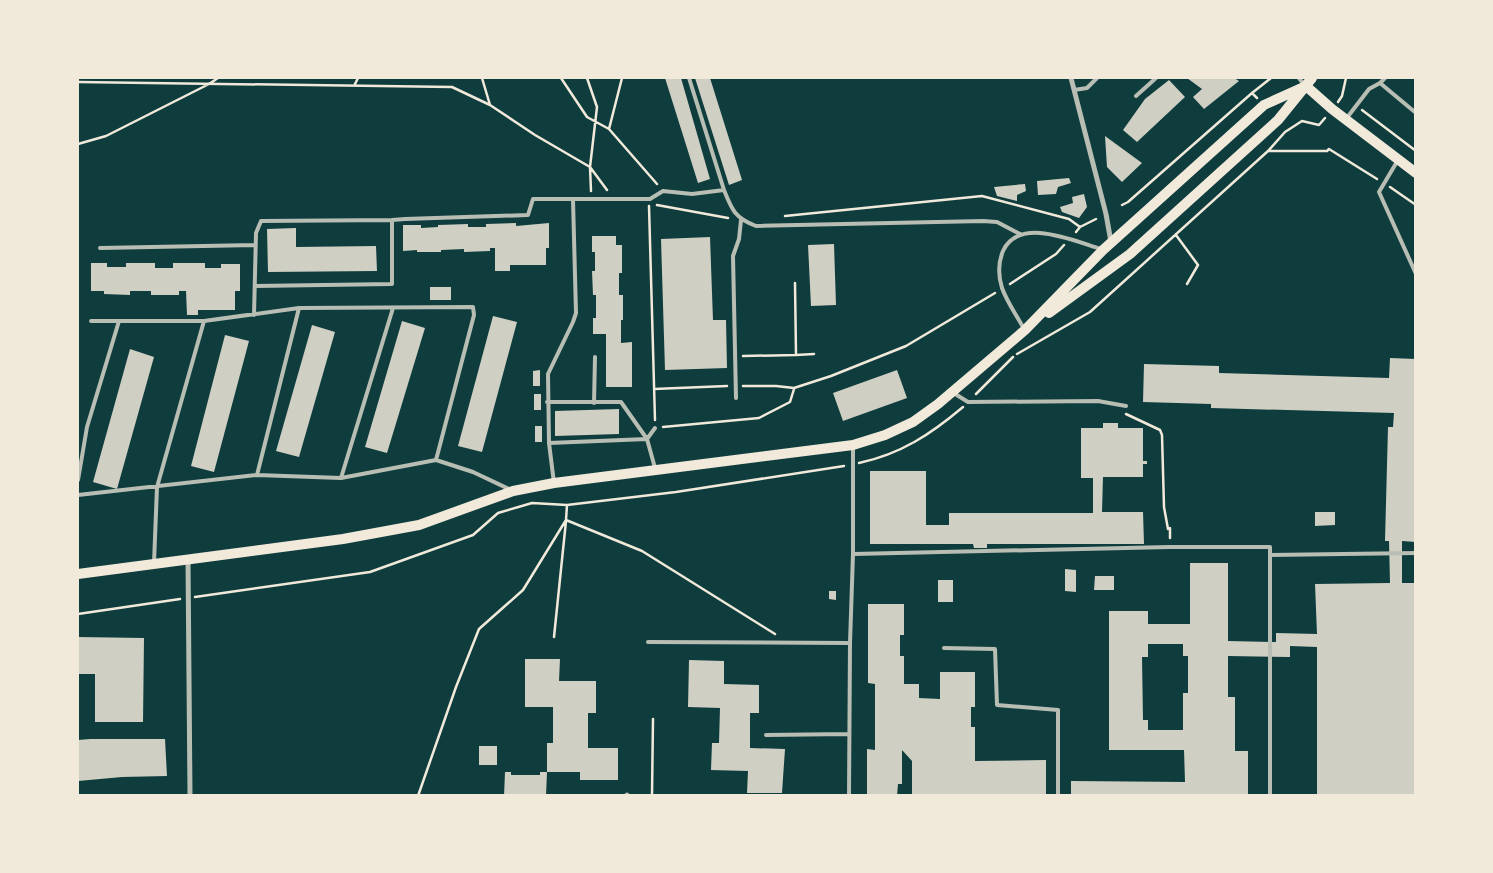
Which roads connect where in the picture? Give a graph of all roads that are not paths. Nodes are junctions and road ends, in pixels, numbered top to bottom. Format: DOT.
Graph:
graph roads {
  1 [pos="689,78"];
  2 [pos="1071,78"];
  3 [pos="1097,78"];
  4 [pos="1156,78"];
  5 [pos="1384,78"];
  6 [pos="1306,80"];
  7 [pos="1380,84"];
  8 [pos="1074,90"];
  9 [pos="1136,96"];
  10 [pos="1416,113"];
  11 [pos="1345,119"];
  12 [pos="1398,160"];
  13 [pos="1416,173"];
  14 [pos="724,190"];
  15 [pos="573,200"];
  16 [pos="392,220"];
  17 [pos="741,220"];
  18 [pos="1020,234"];
  19 [pos="256,245"];
  20 [pos="1107,246"];
  21 [pos="100,248"];
  22 [pos="1416,274"];
  23 [pos="255,286"];
  24 [pos="299,308"];
  25 [pos="393,308"];
  26 [pos="254,315"];
  27 [pos="91,321"];
  28 [pos="119,321"];
  29 [pos="204,321"];
  30 [pos="1025,330"];
  31 [pos="595,358"];
  32 [pos="952,392"];
  33 [pos="736,398"];
  34 [pos="547,402"];
  35 [pos="594,403"];
  36 [pos="1126,406"];
  37 [pos="655,428"];
  38 [pos="647,440"];
  39 [pos="549,443"];
  40 [pos="853,445"];
  41 [pos="436,460"];
  42 [pos="655,470"];
  43 [pos="257,475"];
  44 [pos="341,478"];
  45 [pos="78,480"];
  46 [pos="554,483"];
  47 [pos="157,487"];
  48 [pos="513,491"];
  49 [pos="78,495"];
  50 [pos="1416,553"];
  51 [pos="853,554"];
  52 [pos="1270,555"];
  53 [pos="188,559"];
  54 [pos="154,564"];
  55 [pos="78,574"];
  56 [pos="648,642"];
  57 [pos="850,643"];
  58 [pos="944,648"];
  59 [pos="849,734"];
  60 [pos="766,735"];
  61 [pos="190,796"];
  62 [pos="849,796"];
  63 [pos="1058,796"];
  64 [pos="1270,796"];
  1 -- 14 [label="lane"];
  2 -- 8 [label="street"];
  3 -- 8 [label="lane"];
  4 -- 9 [label="lane"];
  5 -- 7 [label="lane"];
  6 -- 11 [label="main road"];
  6 -- 20 [label="main road"];
  6 -- 30 [label="main road"];
  7 -- 10 [label="lane"];
  7 -- 11 [label="lane"];
  8 -- 20 [label="street"];
  11 -- 12 [label="main road"];
  12 -- 13 [label="main road"];
  12 -- 22 [label="lane"];
  14 -- 15 [label="lane"];
  14 -- 17 [label="lane"];
  15 -- 16 [label="lane"];
  15 -- 34 [label="lane"];
  16 -- 19 [label="lane"];
  16 -- 23 [label="lane"];
  17 -- 18 [label="lane"];
  17 -- 33 [label="lane"];
  18 -- 20 [label="lane"];
  18 -- 30 [label="lane"];
  19 -- 21 [label="lane"];
  19 -- 23 [label="lane"];
  20 -- 30 [label="main road"];
  23 -- 26 [label="lane"];
  24 -- 25 [label="lane"];
  24 -- 26 [label="lane"];
  24 -- 43 [label="lane"];
  25 -- 41 [label="lane"];
  25 -- 44 [label="lane"];
  26 -- 29 [label="lane"];
  27 -- 28 [label="lane"];
  28 -- 29 [label="lane"];
  28 -- 45 [label="lane"];
  29 -- 47 [label="lane"];
  30 -- 32 [label="main road"];
  31 -- 35 [label="lane"];
  32 -- 36 [label="lane"];
  32 -- 40 [label="main road"];
  34 -- 35 [label="lane"];
  34 -- 39 [label="lane"];
  35 -- 38 [label="lane"];
  37 -- 38 [label="lane"];
  38 -- 39 [label="lane"];
  38 -- 42 [label="lane"];
  39 -- 46 [label="lane"];
  40 -- 42 [label="main road"];
  40 -- 51 [label="lane"];
  41 -- 44 [label="lane"];
  41 -- 48 [label="lane"];
  42 -- 46 [label="main road"];
  43 -- 44 [label="lane"];
  43 -- 47 [label="lane"];
  46 -- 48 [label="main road"];
  47 -- 49 [label="lane"];
  47 -- 54 [label="lane"];
  48 -- 53 [label="main road"];
  50 -- 52 [label="lane"];
  51 -- 52 [label="lane"];
  51 -- 57 [label="lane"];
  52 -- 64 [label="lane"];
  53 -- 54 [label="main road"];
  53 -- 61 [label="street"];
  54 -- 55 [label="main road"];
  56 -- 57 [label="lane"];
  57 -- 59 [label="lane"];
  58 -- 63 [label="lane"];
  59 -- 60 [label="lane"];
  59 -- 62 [label="lane"];
}
